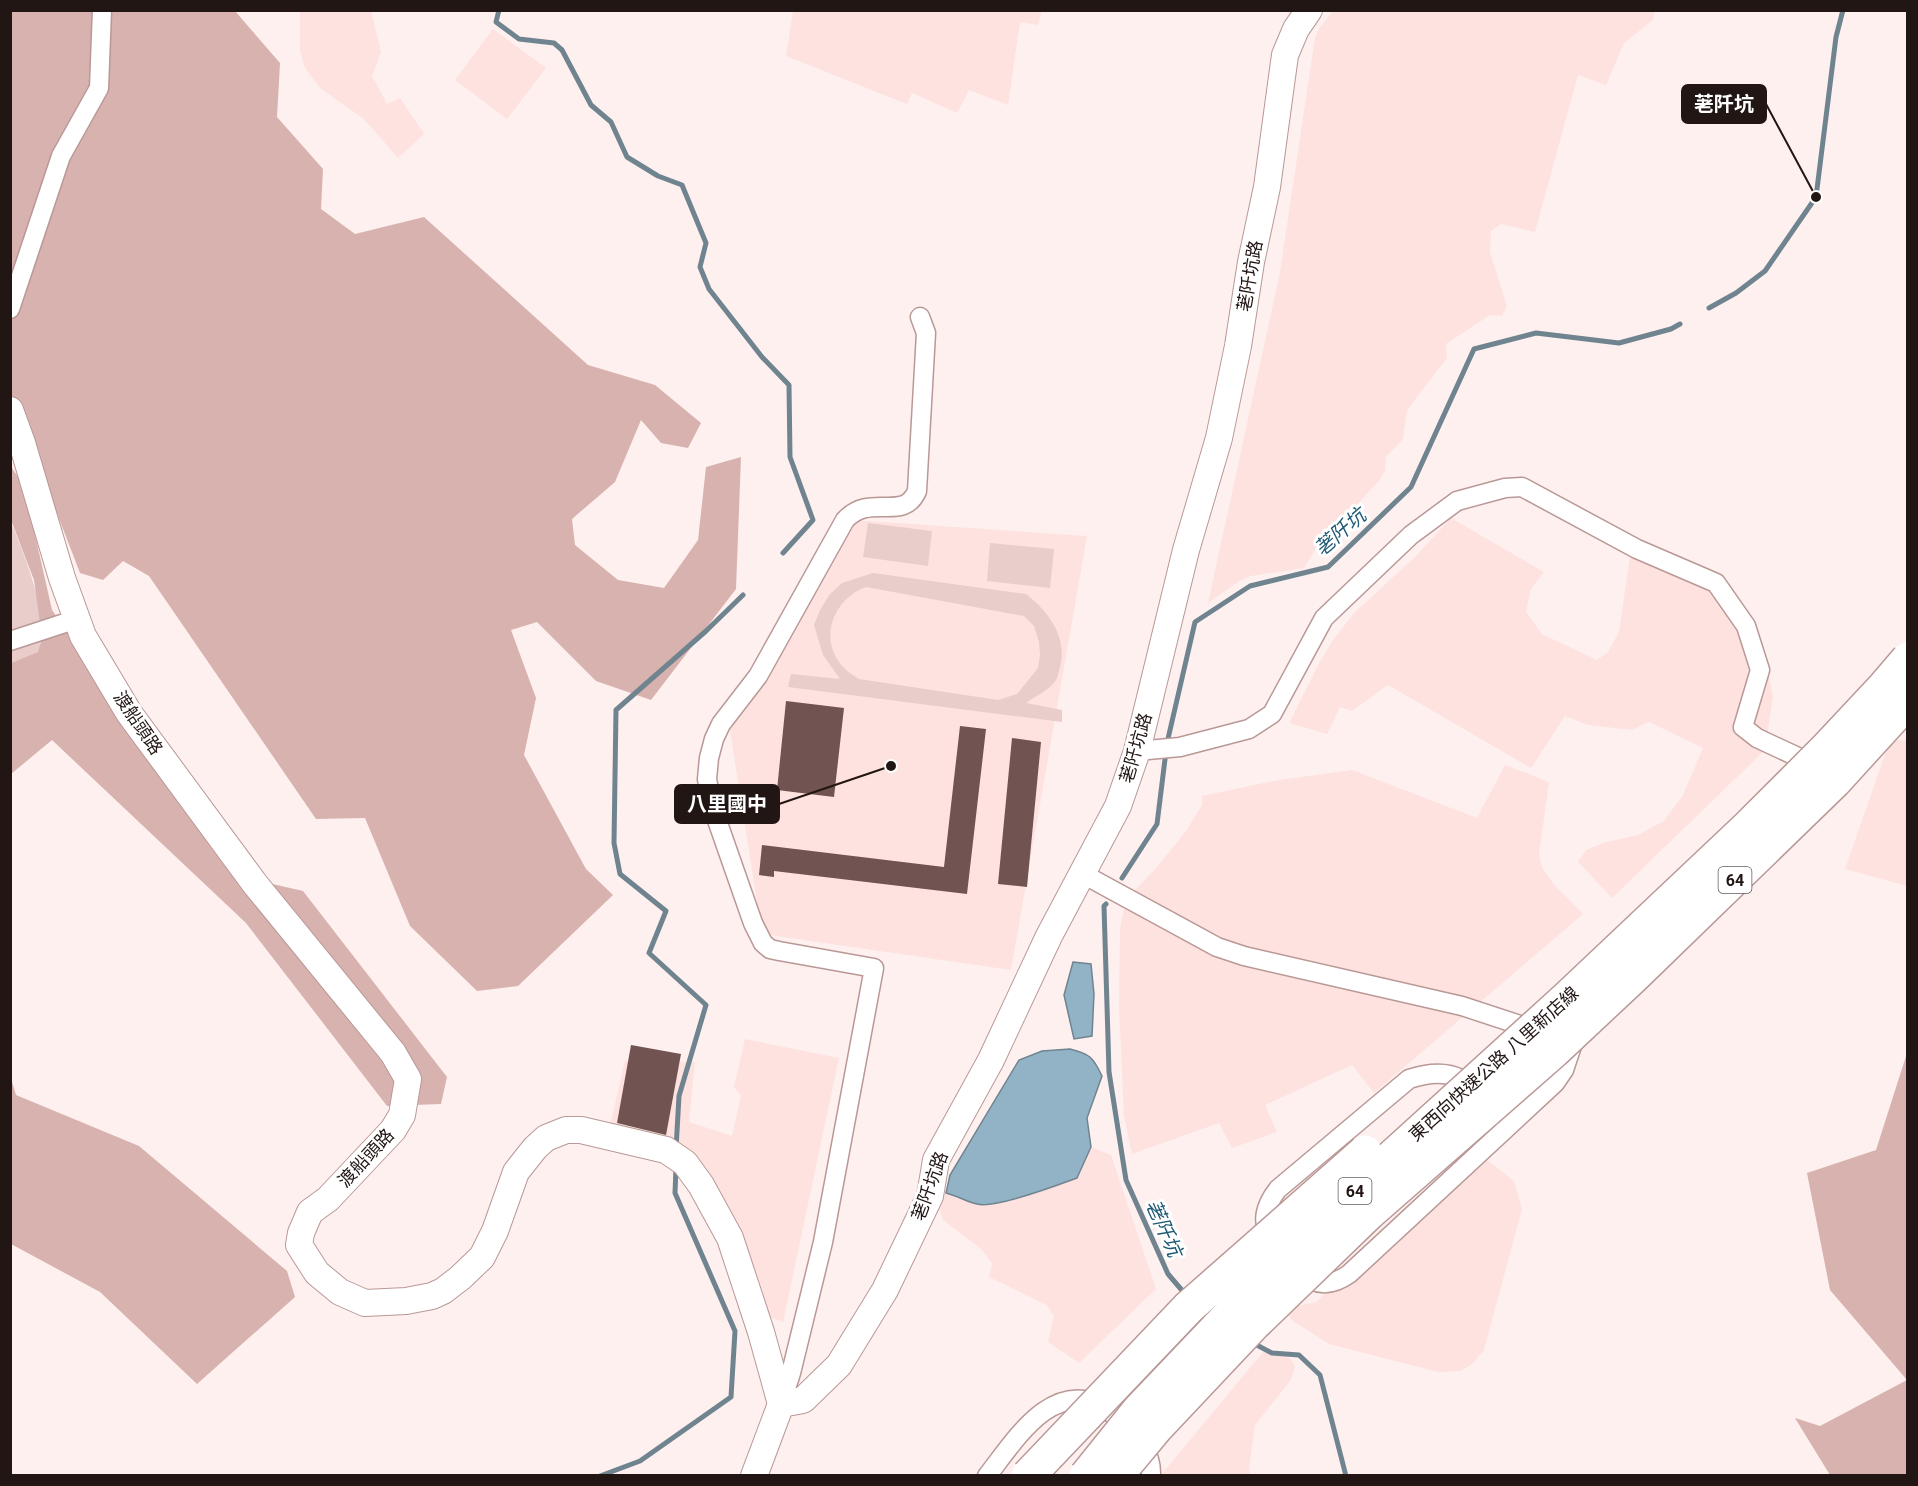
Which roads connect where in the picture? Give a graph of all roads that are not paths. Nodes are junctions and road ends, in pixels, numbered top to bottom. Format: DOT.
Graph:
graph roads {
  1 [pos="102,10"];
  2 [pos="1310,10"];
  3 [pos="10,309"];
  4 [pos="920,317"];
  5 [pos="10,410"];
  6 [pos="77,619"];
  7 [pos="10,641"];
  8 [pos="1908,659"];
  9 [pos="1908,701"];
  10 [pos="1146,750"];
  11 [pos="1081,873"];
  12 [pos="1643,925"];
  13 [pos="1551,1042"];
  14 [pos="1508,1126"];
  15 [pos="1295,1266"];
  16 [pos="781,1404"];
  17 [pos="1134,1434"];
  18 [pos="754,1476"];
  19 [pos="987,1476"];
  20 [pos="1028,1476"];
  21 [pos="1086,1476"];
  22 [pos="1116,1476"];
  23 [pos="1144,1476"];
  24 [pos="1151,1476"];
  1 -- 3 [label="street"];
  2 -- 10 [label="street, 荖阡坑路"];
  4 -- 16 [label="street"];
  5 -- 6 [label="street, 渡船頭路"];
  6 -- 7 [label="street"];
  6 -- 16 [label="street, 渡船頭路"];
  8 -- 12 [label="highway, 東西向快速公路 八里新店線 / 64, bridge"];
  9 -- 13 [label="highway, 東西向快速公路 八里新店線 / 64, bridge"];
  10 -- 11 [label="street, 荖阡坑路"];
  10 -- 13 [label="street"];
  11 -- 13 [label="street"];
  11 -- 16 [label="street, 荖阡坑路"];
  12 -- 20 [label="highway, bridge"];
  12 -- 21 [label="highway, 東西向快速公路 八里新店線 / 64, bridge"];
  13 -- 14 [label="street"];
  13 -- 22 [label="highway, 東西向快速公路 八里新店線 / 64, bridge"];
  13 -- 23 [label="highway, bridge"];
  14 -- 15 [label="street"];
  14 -- 15 [label="street"];
  15 -- 17 [label="street"];
  16 -- 18 [label="street"];
  17 -- 19 [label="street"];
  17 -- 24 [label="street"];
}
